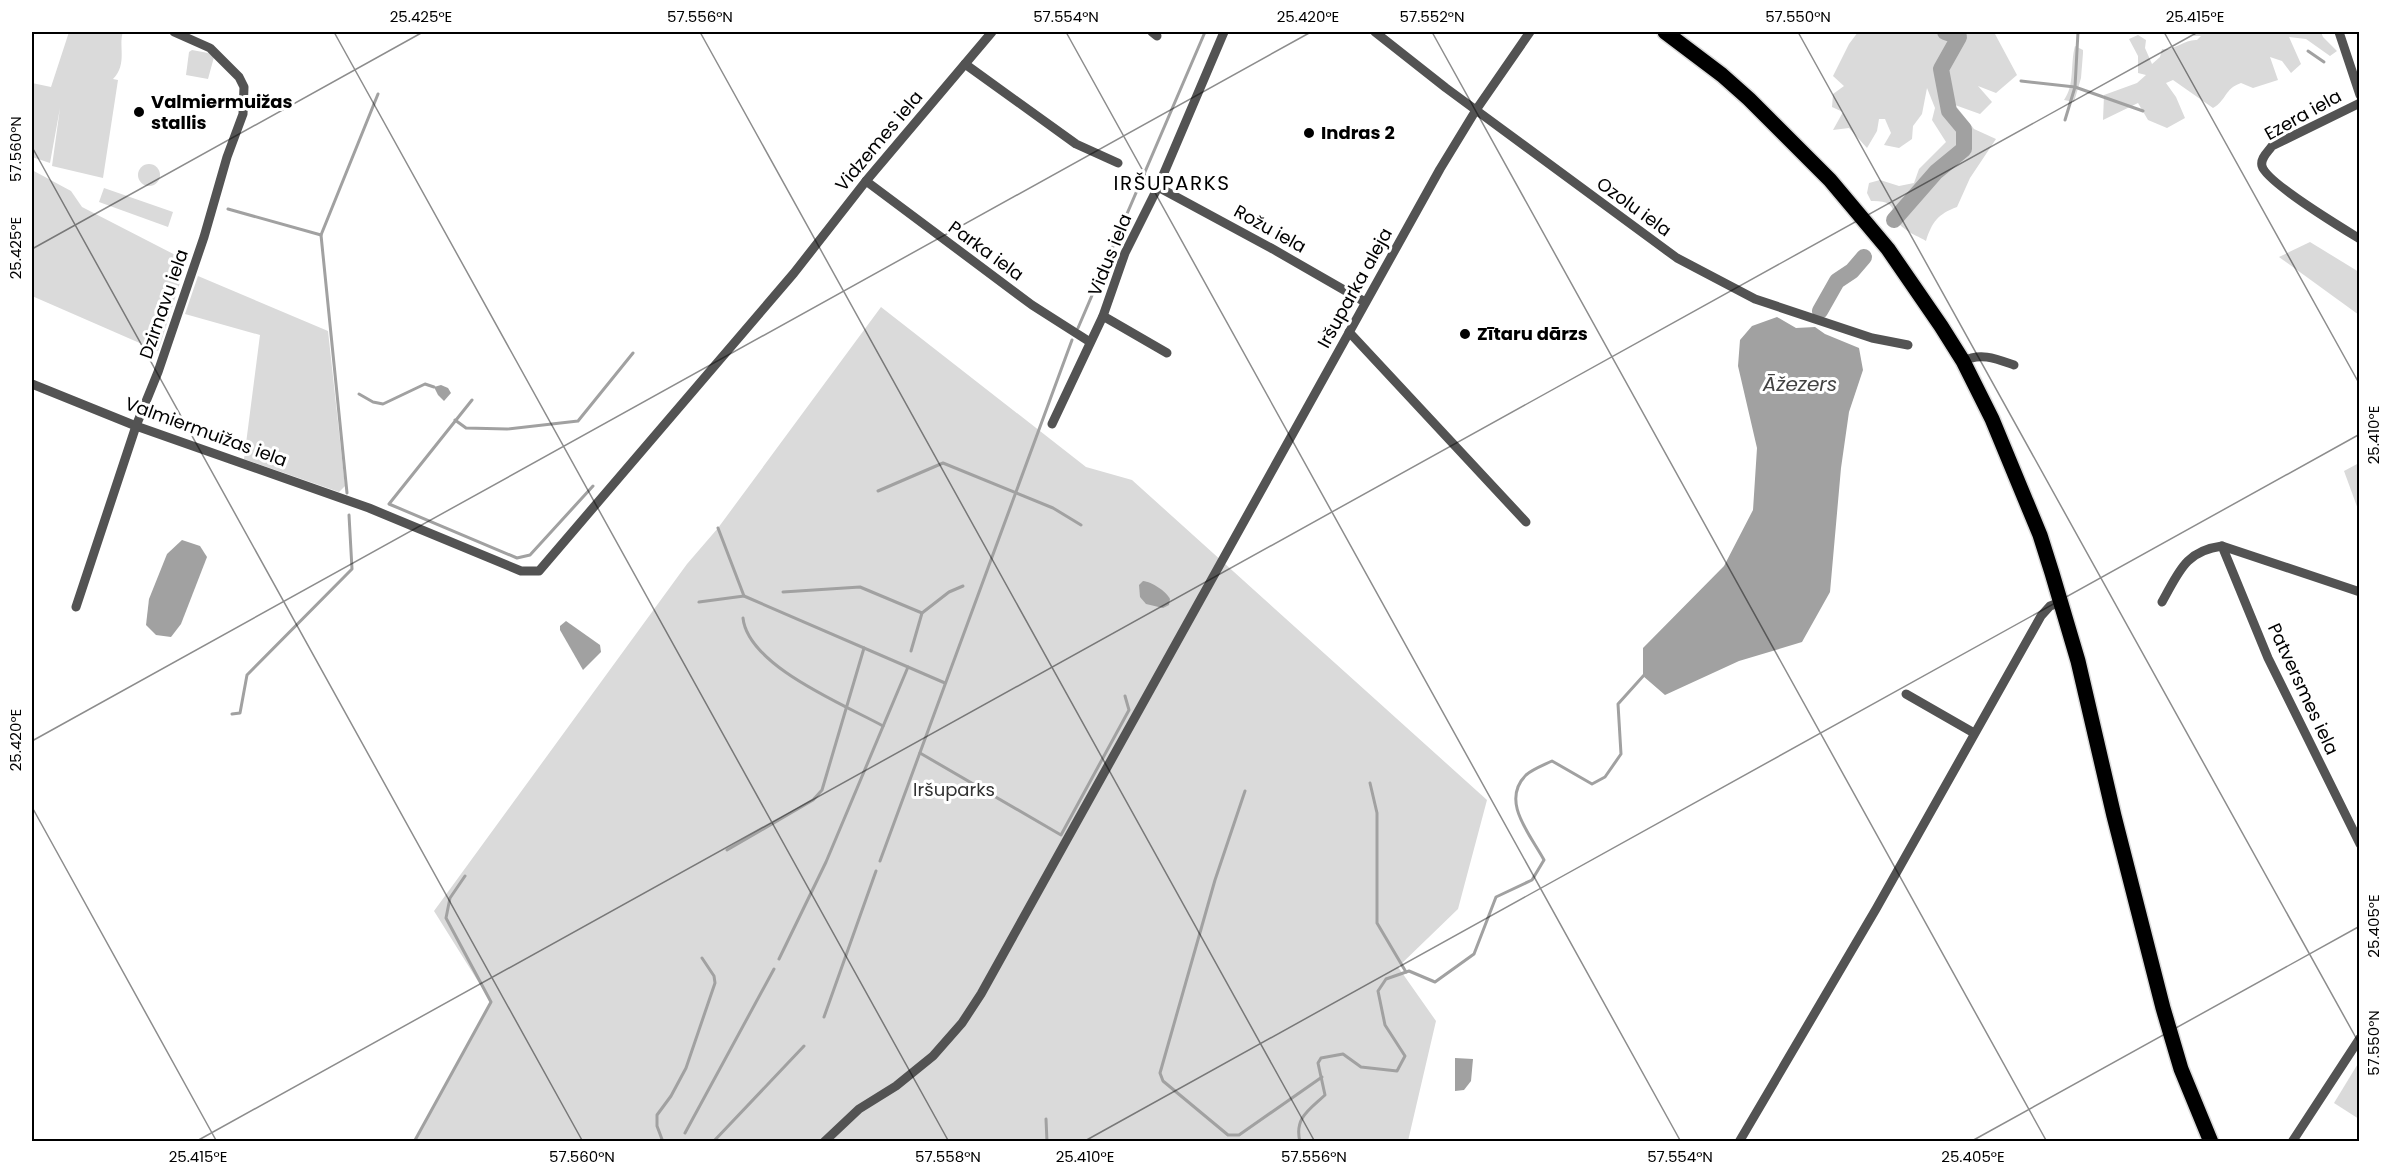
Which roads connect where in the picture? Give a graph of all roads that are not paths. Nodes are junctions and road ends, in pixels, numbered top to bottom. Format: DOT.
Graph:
graph roads {
  1 [pos="174,32"];
  2 [pos="992,32"];
  3 [pos="1224,32"];
  4 [pos="1376,32"];
  5 [pos="1530,32"];
  6 [pos="1665,32"];
  7 [pos="2339,32"];
  8 [pos="187,34"];
  9 [pos="964,64"];
  10 [pos="2360,95"];
  11 [pos="2360,103"];
  12 [pos="1476,110"];
  13 [pos="1118,163"];
  14 [pos="866,181"];
  15 [pos="1158,187"];
  16 [pos="2360,239"];
  17 [pos="1365,302"];
  18 [pos="1103,316"];
  19 [pos="1349,332"];
  20 [pos="1090,342"];
  21 [pos="1908,345"];
  22 [pos="1167,353"];
  23 [pos="1963,361"];
  24 [pos="2014,365"];
  25 [pos="32,384"];
  26 [pos="1052,424"];
  27 [pos="136,426"];
  28 [pos="369,508"];
  29 [pos="1526,522"];
  30 [pos="2222,546"];
  31 [pos="2360,592"];
  32 [pos="2061,602"];
  33 [pos="2162,602"];
  34 [pos="76,607"];
  35 [pos="1906,694"];
  36 [pos="1974,734"];
  37 [pos="2360,844"];
  38 [pos="2360,1038"];
  39 [pos="824,1142"];
  40 [pos="1739,1142"];
  41 [pos="2211,1142"];
  42 [pos="2292,1142"];
  1 -- 8 [label="street, Dzirnavu iela"];
  2 -- 9 [label="street, Vidzemes iela"];
  3 -- 15 [label="street, Vidus iela"];
  4 -- 12 [label="street, Ozolu iela"];
  5 -- 12 [label="street, Iršuparka aleja"];
  6 -- 23 [label="highway"];
  7 -- 10 [label="street"];
  8 -- 27 [label="street, Dzirnavu iela"];
  9 -- 13 [label="street"];
  9 -- 14 [label="street, Vidzemes iela"];
  11 -- 16 [label="street, Ezera iela"];
  12 -- 17 [label="street, Iršuparka aleja"];
  12 -- 21 [label="street, Ozolu iela"];
  14 -- 20 [label="street, Parka iela"];
  14 -- 28 [label="street, Vidzemes iela"];
  15 -- 17 [label="street, Rožu iela"];
  15 -- 18 [label="street, Vidus iela"];
  17 -- 19 [label="street, Iršuparka aleja"];
  18 -- 20 [label="street, Vidus iela"];
  18 -- 22 [label="street"];
  19 -- 29 [label="street"];
  19 -- 39 [label="street, Iršuparka aleja"];
  20 -- 26 [label="street, Vidus iela"];
  23 -- 24 [label="street"];
  23 -- 32 [label="highway"];
  25 -- 27 [label="street, Valmiermuižas iela"];
  27 -- 28 [label="street, Valmiermuižas iela"];
  27 -- 34 [label="street, Dzirnavu iela"];
  30 -- 31 [label="street"];
  30 -- 33 [label="street"];
  30 -- 37 [label="street, Patversmes iela"];
  32 -- 36 [label="street"];
  32 -- 41 [label="highway"];
  35 -- 36 [label="street"];
  36 -- 40 [label="street"];
  38 -- 42 [label="street"];
}
